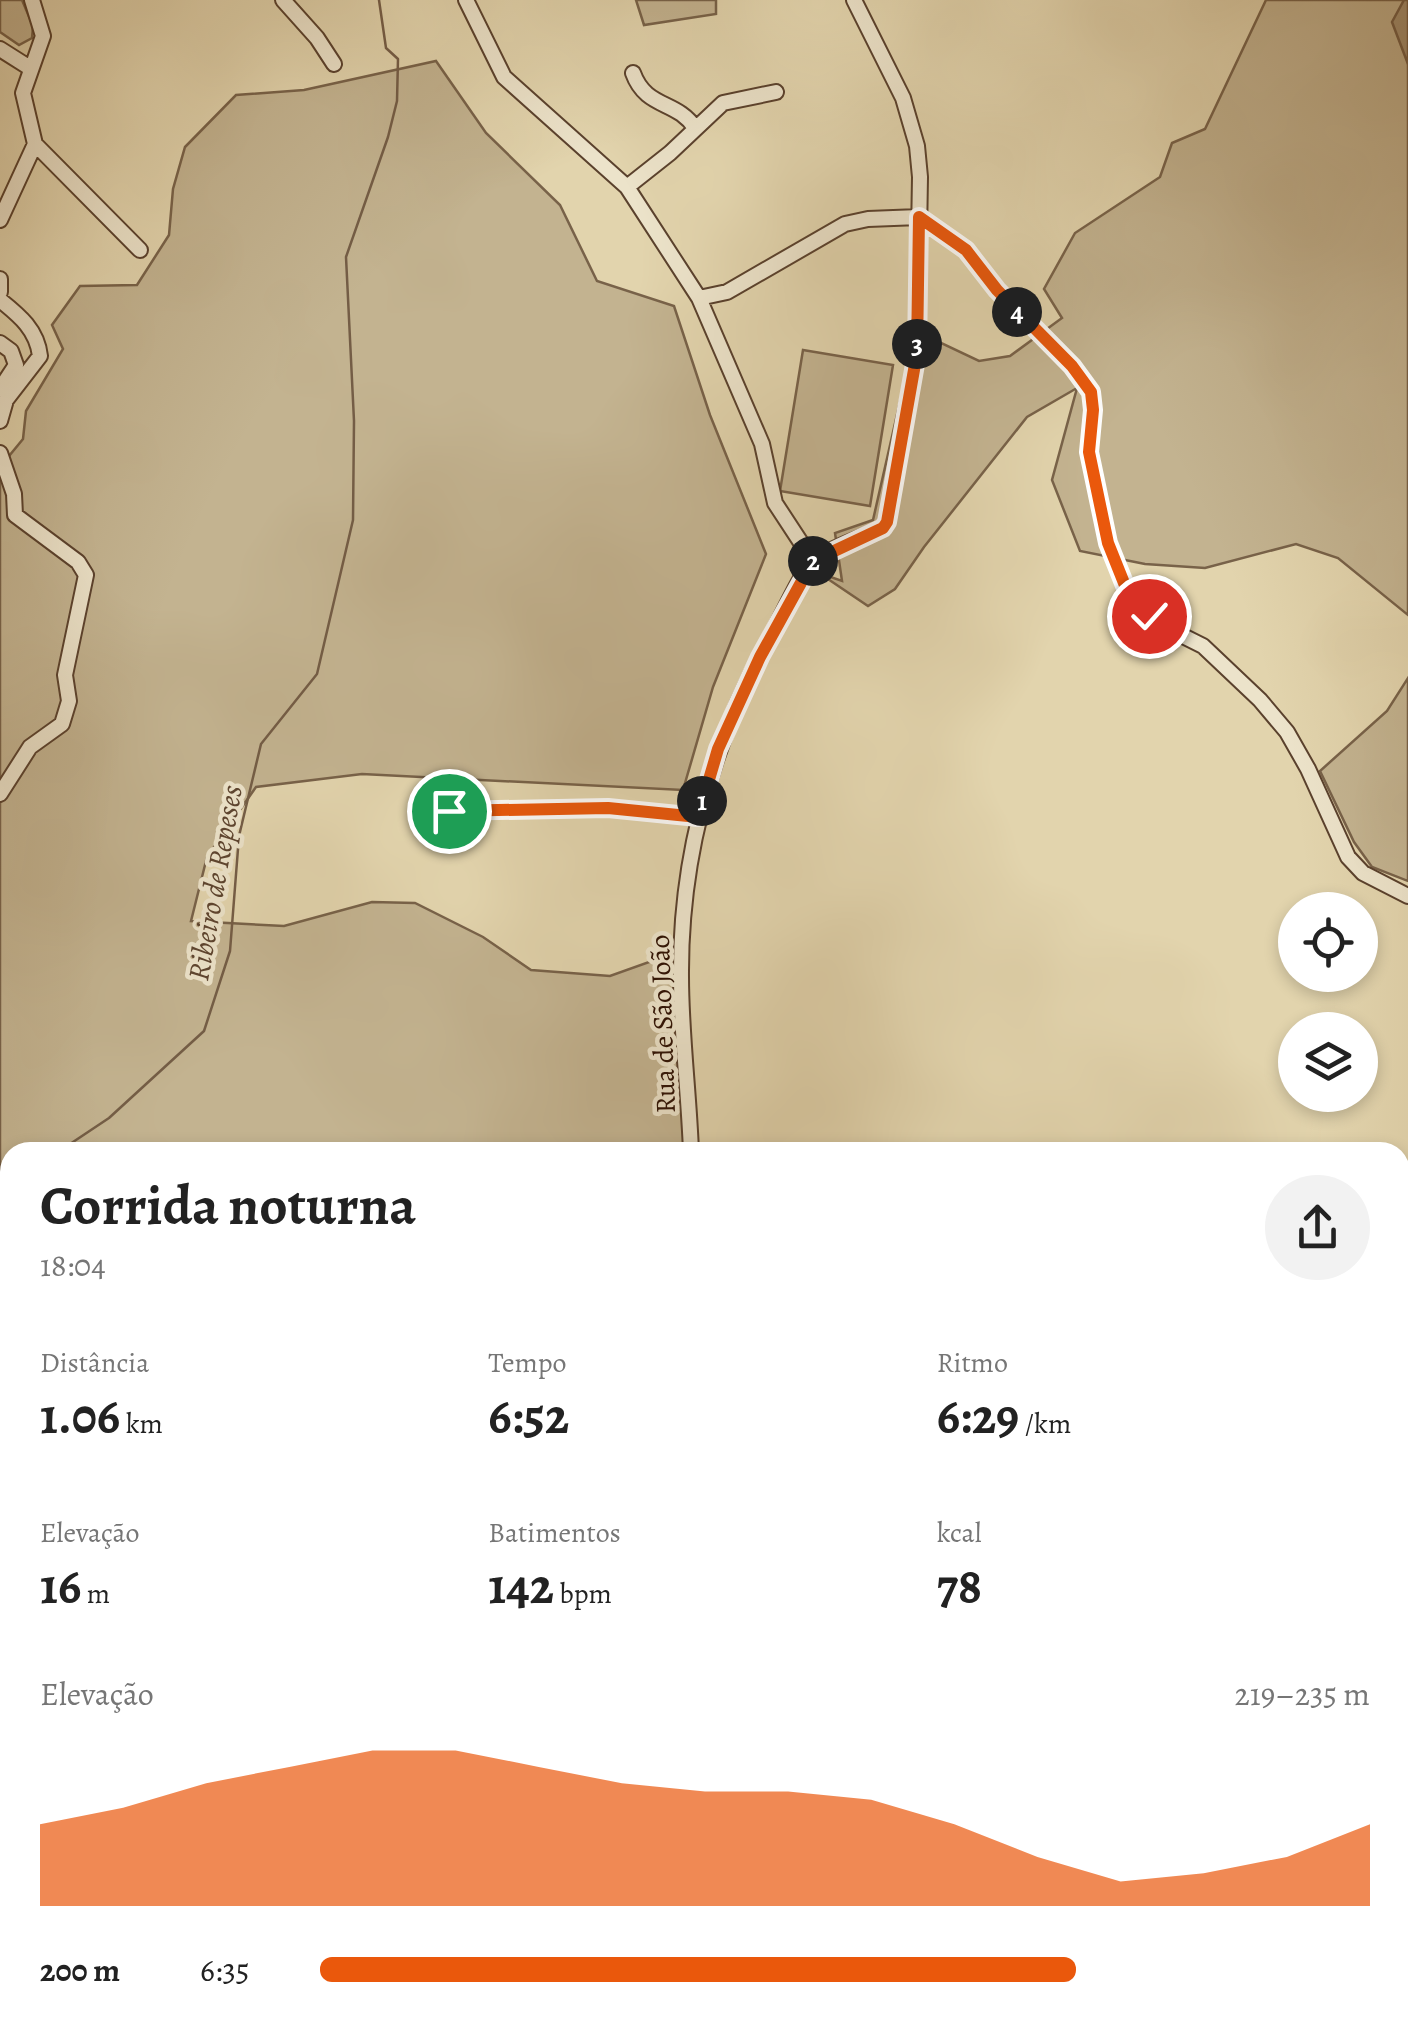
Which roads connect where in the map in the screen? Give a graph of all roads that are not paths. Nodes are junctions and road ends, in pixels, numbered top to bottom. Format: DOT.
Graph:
graph roads {
  1 [pos="32,0"];
  2 [pos="283,0"];
  3 [pos="466,0"];
  4 [pos="854,0"];
  5 [pos="0,49"];
  6 [pos="334,64"];
  7 [pos="30,68"];
  8 [pos="634,73"];
  9 [pos="776,92"];
  10 [pos="695,128"];
  11 [pos="35,144"];
  12 [pos="627,187"];
  13 [pos="919,217"];
  14 [pos="0,220"];
  15 [pos="140,250"];
  16 [pos="0,279"];
  17 [pos="0,292"];
  18 [pos="699,298"];
  19 [pos="0,300"];
  20 [pos="0,343"];
  21 [pos="0,389"];
  22 [pos="0,421"];
  23 [pos="0,453"];
  24 [pos="813,561"];
  25 [pos="0,794"];
  26 [pos="449,811"];
  27 [pos="698,817"];
  28 [pos="1408,896"];
  29 [pos="690,1142"];
  1 -- 7 [label="street"];
  2 -- 6 [label="street"];
  3 -- 12 [label="street"];
  4 -- 13 [label="street"];
  5 -- 7 [label="street"];
  7 -- 11 [label="street"];
  8 -- 10 [label="street"];
  9 -- 10 [label="street"];
  10 -- 12 [label="street"];
  11 -- 14 [label="street"];
  11 -- 15 [label="street"];
  12 -- 18 [label="street"];
  13 -- 18 [label="street"];
  13 -- 24 [label="street"];
  13 -- 28 [label="street"];
  16 -- 17 [label="street"];
  18 -- 24 [label="street"];
  19 -- 22 [label="street"];
  20 -- 21 [label="street"];
  23 -- 25 [label="street"];
  24 -- 27 [label="street, Rua de São João"];
  26 -- 27 [label="street"];
  27 -- 29 [label="street, Rua de São João"];
}
